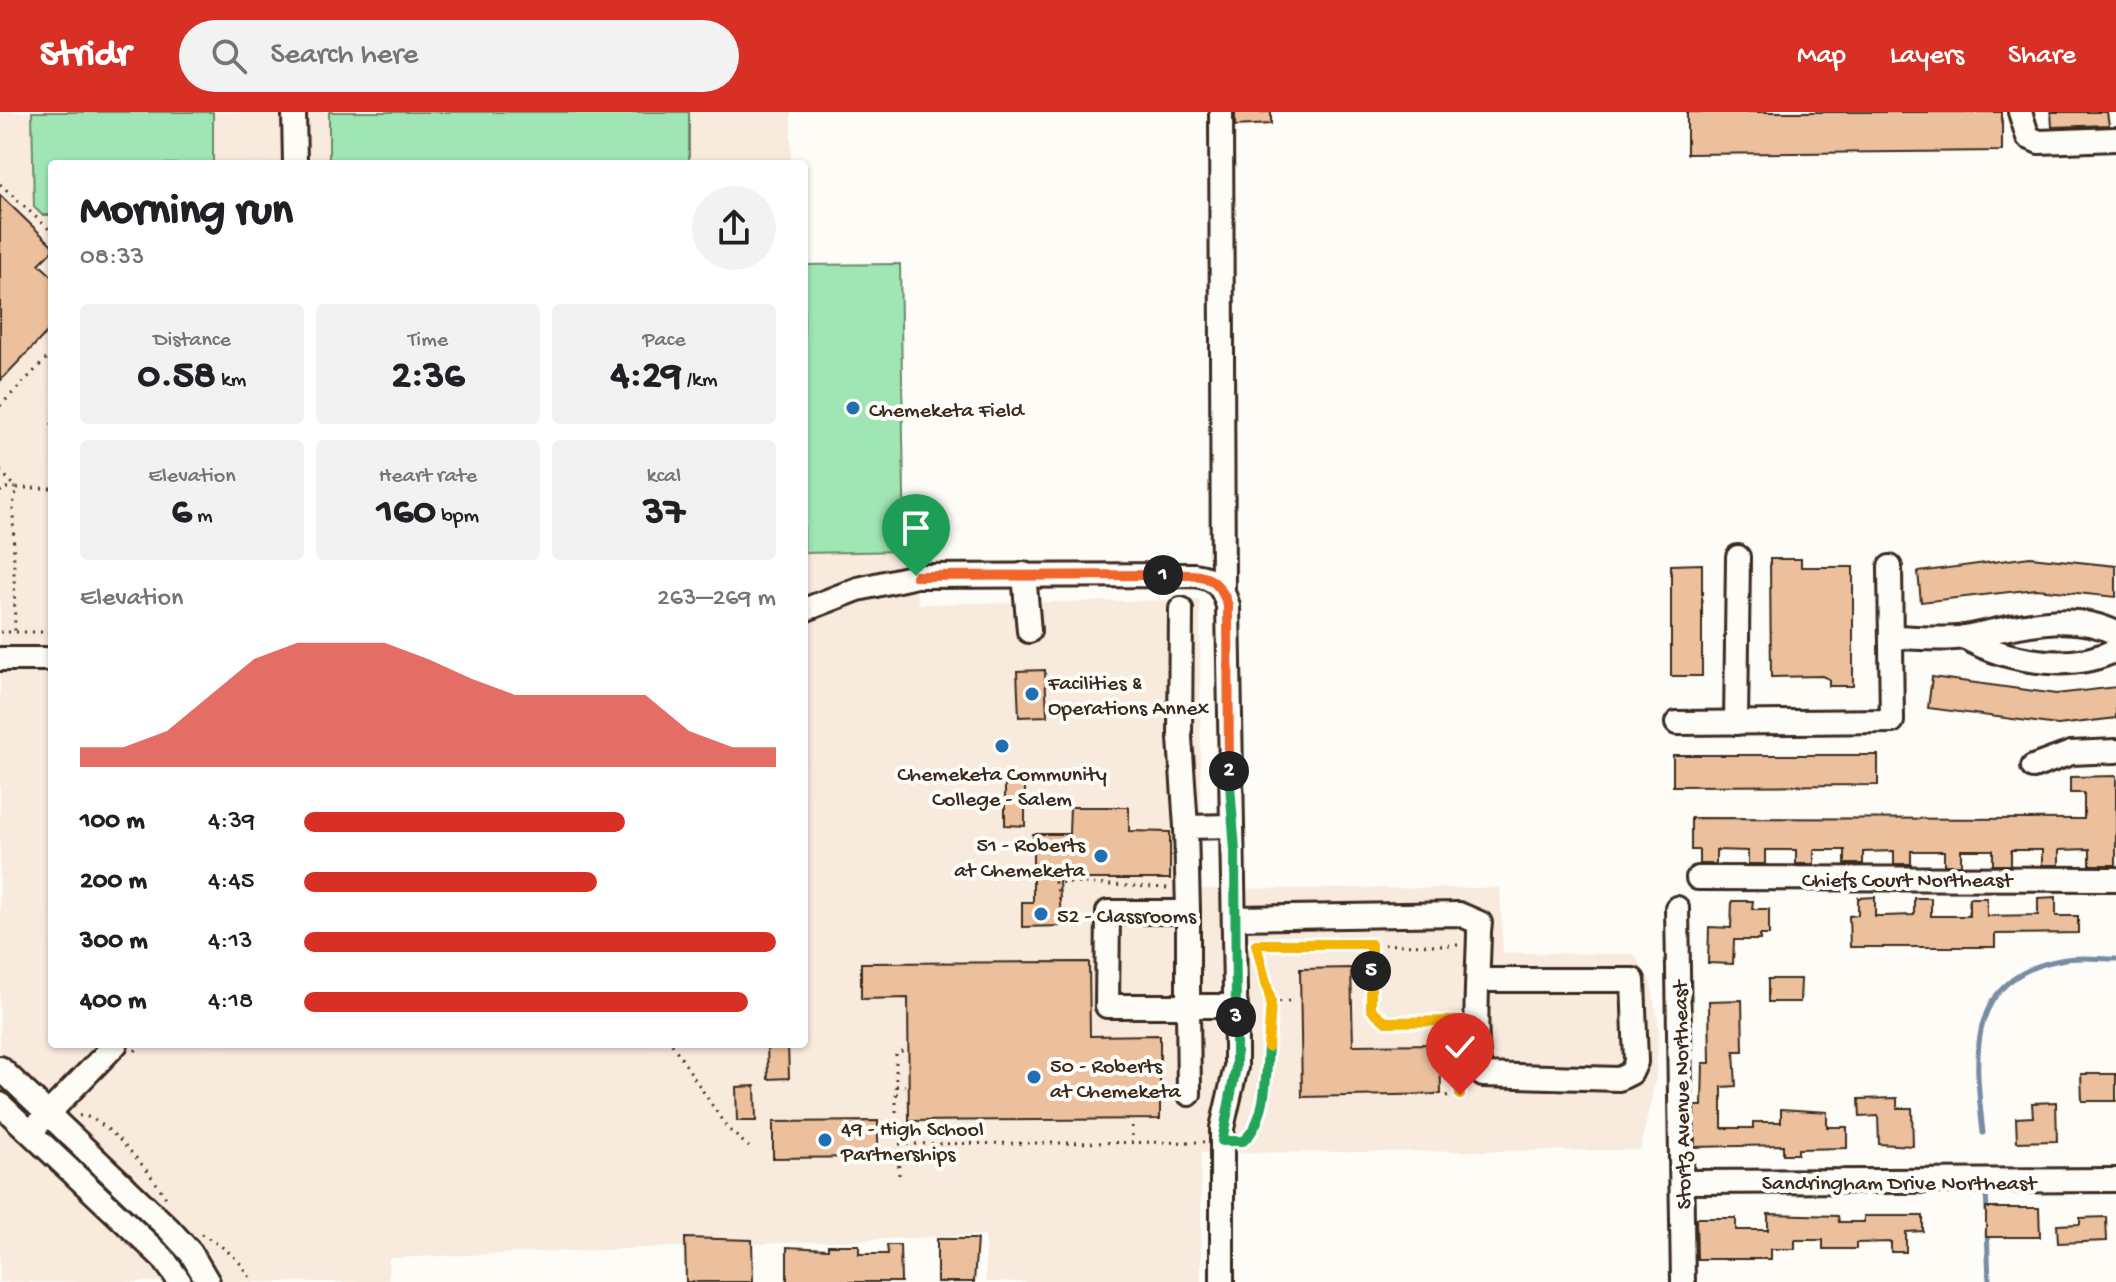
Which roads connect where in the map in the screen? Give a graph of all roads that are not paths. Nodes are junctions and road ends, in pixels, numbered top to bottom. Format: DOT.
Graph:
graph roads {
  1 [pos="294,112"];
  2 [pos="1221,112"];
  3 [pos="2020,112"];
  4 [pos="2116,139"];
  5 [pos="295,160"];
  6 [pos="1738,557"];
  7 [pos="1890,567"];
  8 [pos="1024,574"];
  9 [pos="1226,598"];
  10 [pos="808,608"];
  11 [pos="1181,609"];
  12 [pos="1029,631"];
  13 [pos="2116,633"];
  14 [pos="1891,637"];
  15 [pos="1964,637"];
  16 [pos="2116,650"];
  17 [pos="0,659"];
  18 [pos="45,659"];
  19 [pos="1677,723"];
  20 [pos="1736,723"];
  21 [pos="2116,751"];
  22 [pos="2033,767"];
  23 [pos="1231,826"];
  24 [pos="1186,827"];
  25 [pos="1698,878"];
  26 [pos="2116,879"];
  27 [pos="1677,908"];
  28 [pos="1188,912"];
  29 [pos="1235,918"];
  30 [pos="1479,980"];
  31 [pos="1188,1006"];
  32 [pos="1236,1006"];
  33 [pos="112,1048"];
  34 [pos="0,1068"];
  35 [pos="1189,1094"];
  36 [pos="0,1104"];
  37 [pos="48,1114"];
  38 [pos="30,1133"];
  39 [pos="2116,1180"];
  40 [pos="1682,1182"];
  41 [pos="180,1282"];
  42 [pos="208,1282"];
  43 [pos="1222,1282"];
  44 [pos="1683,1282"];
  1 -- 5 [label="street"];
  2 -- 9 [label="street"];
  3 -- 4 [label="street"];
  6 -- 20 [label="street"];
  7 -- 14 [label="street"];
  8 -- 9 [label="street"];
  8 -- 10 [label="street"];
  8 -- 12 [label="street"];
  9 -- 23 [label="street"];
  11 -- 24 [label="street"];
  13 -- 15 [label="street"];
  14 -- 15 [label="street"];
  14 -- 20 [label="street"];
  15 -- 16 [label="street"];
  17 -- 18 [label="street"];
  19 -- 20 [label="street"];
  21 -- 22 [label="street"];
  23 -- 24 [label="street"];
  23 -- 29 [label="street"];
  24 -- 28 [label="street"];
  25 -- 26 [label="street, Chiefs Court Northeast"];
  27 -- 40 [label="street, Stortz Avenue Northeast"];
  28 -- 31 [label="street"];
  28 -- 31 [label="street"];
  29 -- 30 [label="street"];
  29 -- 32 [label="street"];
  30 -- 30 [label="street"];
  31 -- 32 [label="street"];
  31 -- 35 [label="street"];
  32 -- 43 [label="street"];
  33 -- 37 [label="street"];
  34 -- 37 [label="street"];
  36 -- 38 [label="street"];
  37 -- 38 [label="street"];
  37 -- 42 [label="street"];
  38 -- 41 [label="street"];
  39 -- 40 [label="street, Sandringham Drive Northeast"];
  40 -- 44 [label="street, Stortz Avenue Northeast"];
}
